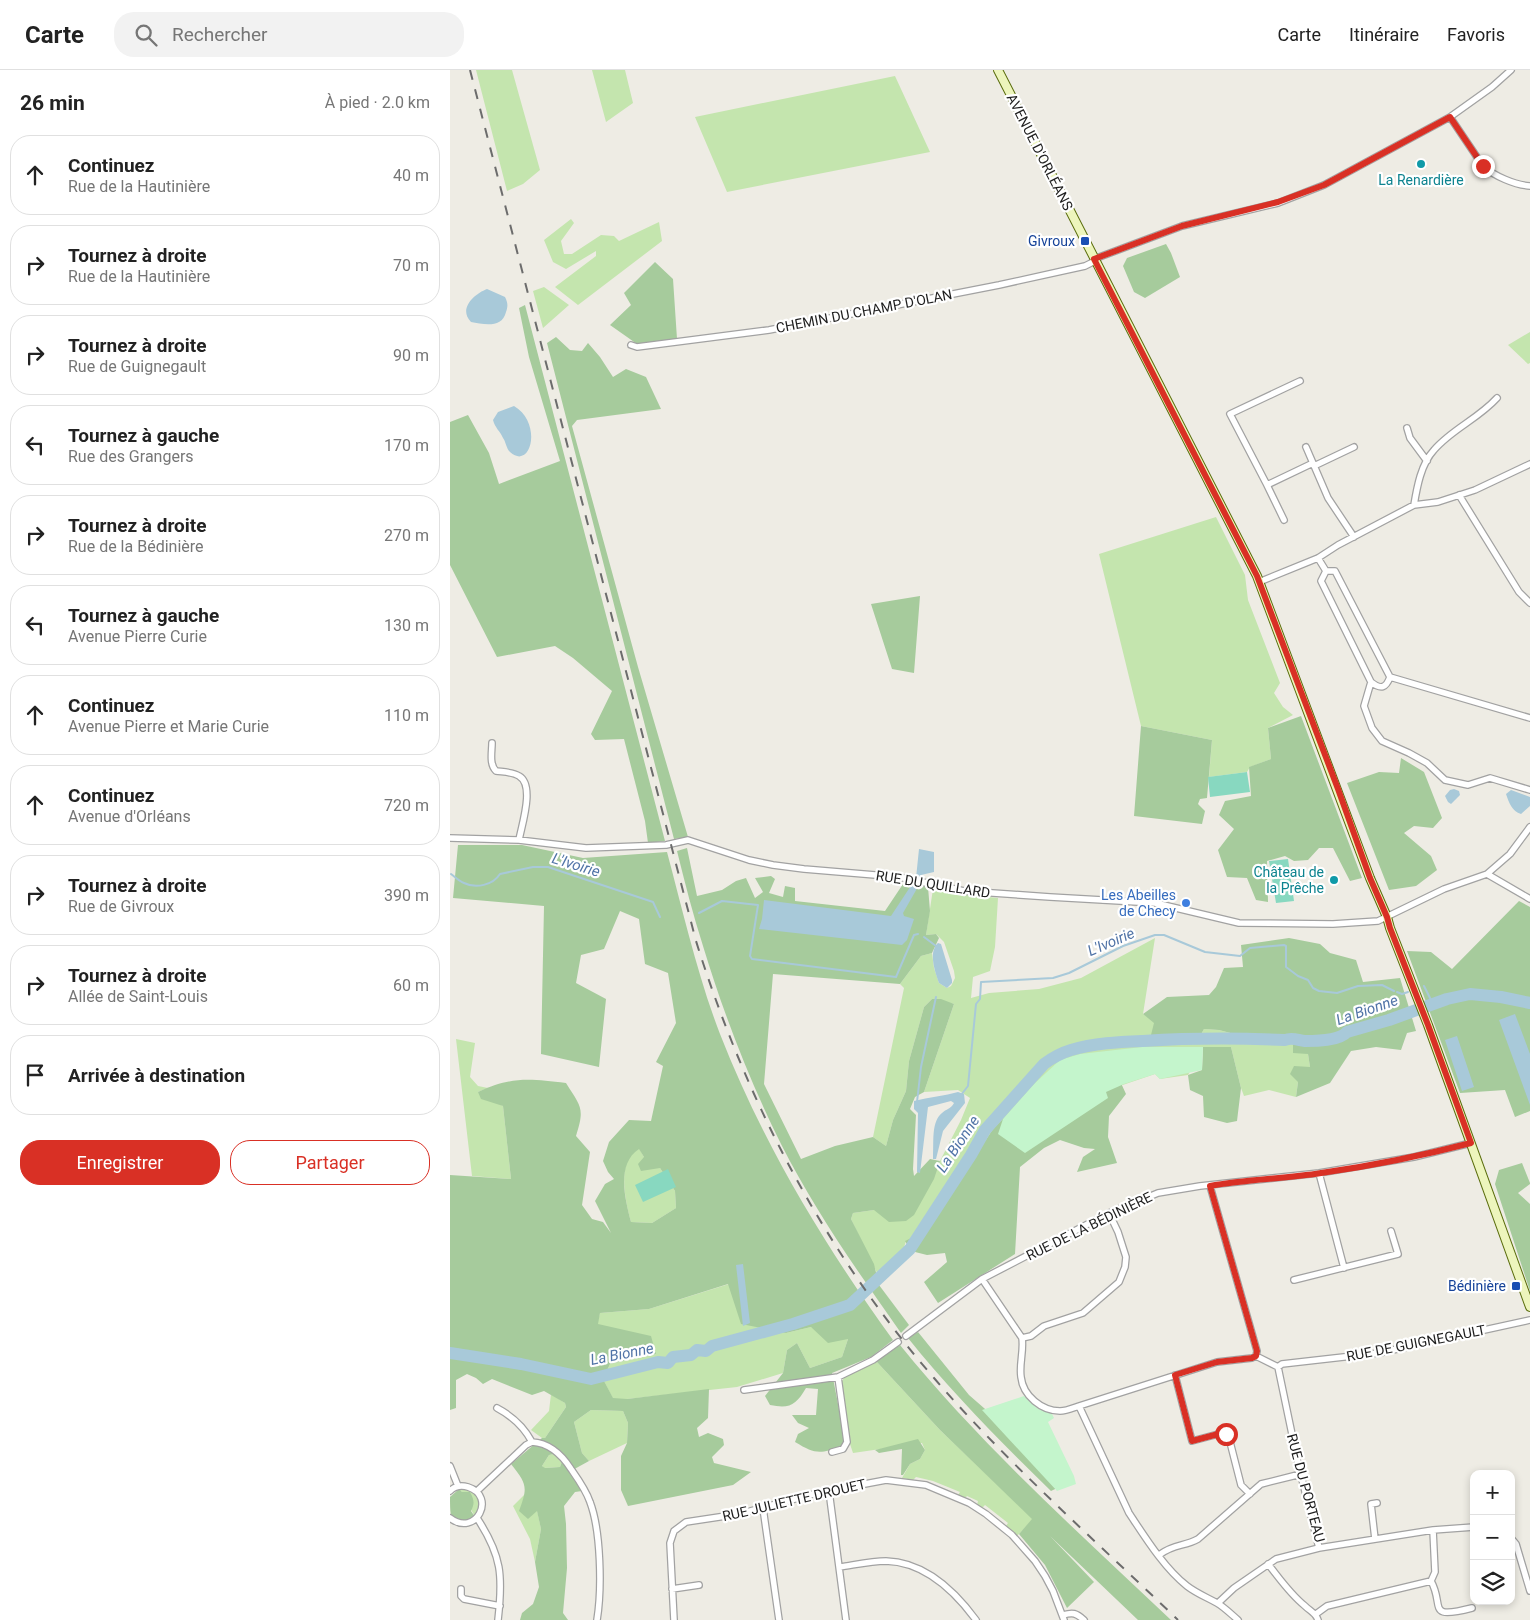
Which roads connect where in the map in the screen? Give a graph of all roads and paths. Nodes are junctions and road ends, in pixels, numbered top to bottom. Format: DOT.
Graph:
graph roads {
  1 [pos="998,70"];
  2 [pos="1511,70"];
  3 [pos="1450,117"];
  4 [pos="1530,186"];
  5 [pos="1095,260"];
  6 [pos="631,345"];
  7 [pos="1300,380"];
  8 [pos="1496,398"];
  9 [pos="1408,428"];
  10 [pos="1306,447"];
  11 [pos="1354,447"];
  12 [pos="1426,461"];
  13 [pos="1530,464"];
  14 [pos="1314,465"];
  15 [pos="1267,485"];
  16 [pos="1459,495"];
  17 [pos="1414,505"];
  18 [pos="1284,520"];
  19 [pos="1354,537"];
  20 [pos="1318,558"];
  21 [pos="1326,572"];
  22 [pos="1259,582"];
  23 [pos="1530,604"];
  24 [pos="1390,677"];
  25 [pos="1372,682"];
  26 [pos="1530,718"];
  27 [pos="492,742"];
  28 [pos="1530,790"];
  29 [pos="1530,827"];
  30 [pos="450,838"];
  31 [pos="519,840"];
  32 [pos="1487,874"];
  33 [pos="1530,900"];
  34 [pos="1387,917"];
  35 [pos="1471,1143"];
  36 [pos="1319,1173"];
  37 [pos="1210,1186"];
  38 [pos="1110,1213"];
  39 [pos="1391,1231"];
  40 [pos="1344,1268"];
  41 [pos="982,1279"];
  42 [pos="1294,1280"];
  43 [pos="1530,1307"];
  44 [pos="1530,1320"];
  45 [pos="906,1336"];
  46 [pos="1022,1338"];
  47 [pos="898,1342"];
  48 [pos="1256,1356"];
  49 [pos="1278,1367"];
  50 [pos="1175,1375"];
  51 [pos="838,1377"];
  52 [pos="744,1390"];
  53 [pos="1080,1406"];
  54 [pos="497,1408"];
  55 [pos="532,1442"];
  56 [pos="832,1452"];
  57 [pos="450,1466"];
  58 [pos="1301,1474"];
  59 [pos="458,1486"];
  60 [pos="829,1491"];
  61 [pos="450,1492"];
  62 [pos="477,1492"];
  63 [pos="1250,1494"];
  64 [pos="1377,1503"];
  65 [pos="763,1508"];
  66 [pos="450,1518"];
  67 [pos="477,1518"];
  68 [pos="1470,1527"];
  69 [pos="1433,1530"];
  70 [pos="1375,1539"];
  71 [pos="1515,1543"];
  72 [pos="1319,1548"];
  73 [pos="1159,1555"];
  74 [pos="1268,1564"];
  75 [pos="840,1567"];
  76 [pos="1431,1581"];
  77 [pos="699,1585"];
  78 [pos="461,1589"];
  79 [pos="672,1589"];
  80 [pos="1530,1591"];
  81 [pos="1218,1604"];
  82 [pos="500,1606"];
  83 [pos="1472,1608"];
  84 [pos="1064,1618"];
  85 [pos="1317,1618"];
  86 [pos="498,1620"];
  87 [pos="597,1620"];
  88 [pos="674,1620"];
  89 [pos="779,1620"];
  90 [pos="846,1620"];
  91 [pos="976,1620"];
  92 [pos="1084,1620"];
  93 [pos="1238,1620"];
  1 -- 5 [label="main road, AVENUE D'ORLÉANS"];
  2 -- 3 [label="street, CHEMIN DU CHAMP D'OLAN"];
  3 -- 4 [label="street"];
  3 -- 5 [label="street, CHEMIN DU CHAMP D'OLAN"];
  5 -- 6 [label="street, CHEMIN DU CHAMP D'OLAN"];
  5 -- 22 [label="main road, AVENUE D'ORLÉANS"];
  7 -- 15 [label="street"];
  8 -- 12 [label="street"];
  9 -- 12 [label="street"];
  10 -- 14 [label="street"];
  11 -- 14 [label="street"];
  12 -- 17 [label="street"];
  13 -- 16 [label="street"];
  14 -- 15 [label="street"];
  14 -- 19 [label="street"];
  15 -- 18 [label="street"];
  16 -- 17 [label="street"];
  16 -- 23 [label="street"];
  17 -- 19 [label="street"];
  19 -- 20 [label="street"];
  20 -- 21 [label="street"];
  20 -- 22 [label="street"];
  21 -- 24 [label="street"];
  21 -- 25 [label="street"];
  22 -- 34 [label="main road, AVENUE D'ORLÉANS"];
  24 -- 25 [label="street"];
  24 -- 26 [label="street"];
  25 -- 28 [label="street"];
  27 -- 31 [label="street"];
  29 -- 32 [label="street"];
  30 -- 31 [label="street, RUE DU QUILLARD"];
  31 -- 34 [label="street, RUE DU QUILLARD"];
  32 -- 33 [label="street"];
  32 -- 34 [label="street, RUE DU QUILLARD"];
  34 -- 35 [label="main road, AVENUE D'ORLÉANS"];
  35 -- 36 [label="street, RUE DE LA BÉDINIÈRE"];
  35 -- 43 [label="main road, AVENUE D'ORLÉANS"];
  36 -- 37 [label="street, RUE DE LA BÉDINIÈRE"];
  36 -- 40 [label="street"];
  37 -- 38 [label="street, RUE DE LA BÉDINIÈRE"];
  37 -- 48 [label="street"];
  38 -- 41 [label="street, RUE DE LA BÉDINIÈRE"];
  38 -- 46 [label="street"];
  39 -- 40 [label="street"];
  40 -- 42 [label="street"];
  41 -- 45 [label="street, RUE DE LA BÉDINIÈRE"];
  41 -- 46 [label="street"];
  44 -- 49 [label="street, RUE DE GUIGNEGAULT"];
  46 -- 53 [label="street"];
  47 -- 51 [label="street"];
  48 -- 49 [label="street"];
  48 -- 50 [label="street"];
  49 -- 58 [label="street, RUE DU PORTEAU"];
  50 -- 53 [label="street"];
  50 -- 63 [label="street"];
  51 -- 52 [label="street"];
  51 -- 56 [label="street"];
  53 -- 73 [label="street"];
  54 -- 55 [label="street"];
  55 -- 62 [label="street"];
  55 -- 87 [label="street"];
  57 -- 59 [label="street"];
  58 -- 63 [label="street"];
  58 -- 72 [label="street, RUE DU PORTEAU"];
  59 -- 61 [label="street"];
  59 -- 62 [label="street"];
  60 -- 65 [label="street, RUE JULIETTE DROUET"];
  60 -- 75 [label="street"];
  60 -- 84 [label="street, RUE JULIETTE DROUET"];
  62 -- 67 [label="street"];
  63 -- 73 [label="street"];
  64 -- 70 [label="street"];
  65 -- 79 [label="street, RUE JULIETTE DROUET"];
  65 -- 89 [label="street"];
  66 -- 67 [label="street"];
  67 -- 82 [label="street"];
  68 -- 69 [label="street, RUE DU PORTEAU"];
  69 -- 70 [label="street, RUE DU PORTEAU"];
  69 -- 76 [label="street"];
  70 -- 72 [label="street, RUE DU PORTEAU"];
  71 -- 80 [label="street"];
  72 -- 74 [label="street"];
  73 -- 81 [label="street"];
  74 -- 81 [label="street"];
  74 -- 85 [label="street"];
  75 -- 90 [label="street"];
  75 -- 91 [label="street"];
  76 -- 83 [label="street"];
  76 -- 85 [label="street"];
  77 -- 79 [label="street"];
  78 -- 82 [label="street"];
  79 -- 88 [label="street, RUE JULIETTE DROUET"];
  81 -- 93 [label="street"];
  82 -- 86 [label="street"];
  84 -- 92 [label="street"];
}
